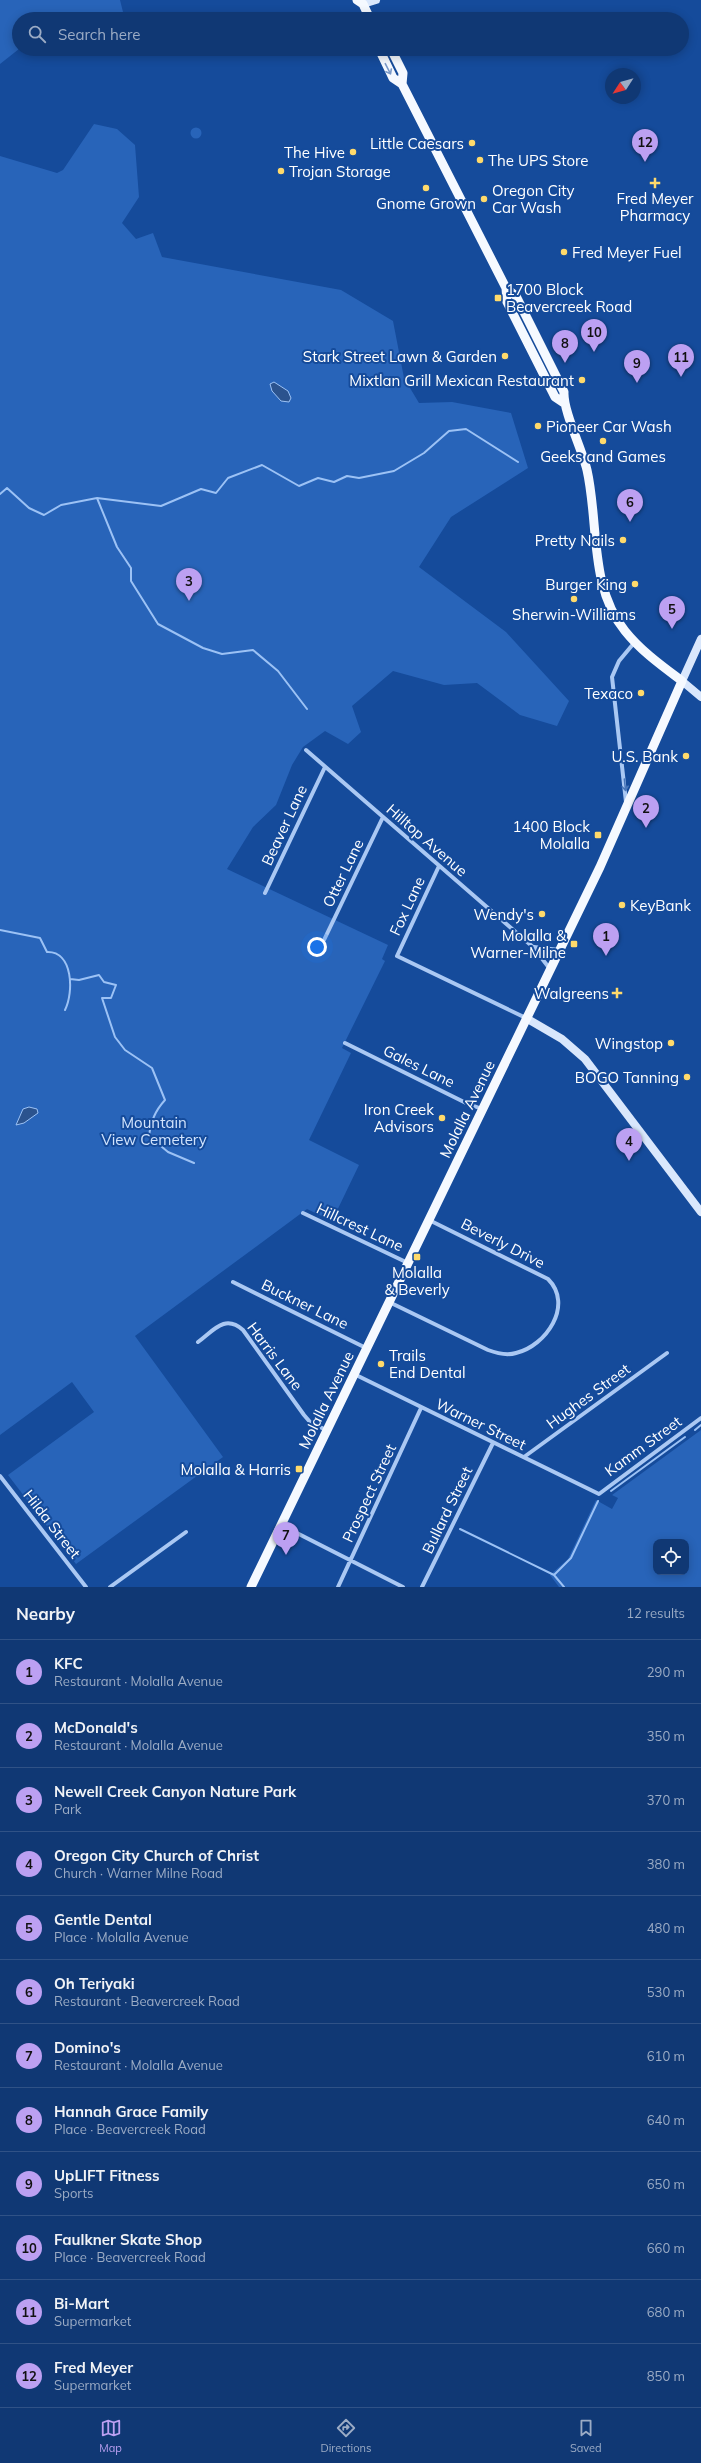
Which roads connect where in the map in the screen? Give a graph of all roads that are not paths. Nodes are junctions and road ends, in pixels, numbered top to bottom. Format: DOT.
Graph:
graph roads {
  1 [pos="376,0"];
  2 [pos="361,2"];
  3 [pos="366,12"];
  4 [pos="382,56"];
  5 [pos="394,56"];
  6 [pos="402,84"];
  7 [pos="506,288"];
  8 [pos="516,321"];
  9 [pos="549,362"];
  10 [pos="564,403"];
  11 [pos="701,639"];
  12 [pos="635,642"];
  13 [pos="682,681"];
  14 [pos="701,697"];
  15 [pos="306,750"];
  16 [pos="325,767"];
  17 [pos="627,806"];
  18 [pos="384,818"];
  19 [pos="439,866"];
  20 [pos="265,893"];
  21 [pos="324,940"];
  22 [pos="533,947"];
  23 [pos="559,950"];
  24 [pos="550,969"];
  25 [pos="526,1018"];
  26 [pos="345,1043"];
  27 [pos="482,1109"];
  28 [pos="701,1212"];
  29 [pos="303,1213"];
  30 [pos="429,1220"];
  31 [pos="408,1263"];
  32 [pos="233,1282"];
  33 [pos="389,1301"];
  34 [pos="198,1342"];
  35 [pos="367,1348"];
  36 [pos="667,1353"];
  37 [pos="354,1374"];
  38 [pos="421,1408"];
  39 [pos="701,1418"];
  40 [pos="327,1430"];
  41 [pos="493,1443"];
  42 [pos="524,1457"];
  43 [pos="0,1476"];
  44 [pos="599,1494"];
  45 [pos="281,1525"];
  46 [pos="186,1532"];
  47 [pos="350,1560"];
  48 [pos="86,1587"];
  49 [pos="110,1587"];
  50 [pos="251,1587"];
  51 [pos="338,1587"];
  52 [pos="403,1587"];
  53 [pos="422,1587"];
  1 -- 2 [label="street"];
  2 -- 3 [label="main road"];
  4 -- 6 [label="main road, one-way"];
  5 -- 6 [label="main road"];
  6 -- 7 [label="main road"];
  7 -- 8 [label="main road"];
  7 -- 9 [label="main road"];
  8 -- 9 [label="main road"];
  8 -- 10 [label="main road"];
  9 -- 10 [label="main road"];
  10 -- 12 [label="main road"];
  11 -- 13 [label="street, Molalla Avenue"];
  12 -- 13 [label="main road"];
  12 -- 17 [label="street, one-way"];
  13 -- 14 [label="street"];
  13 -- 17 [label="main road, Molalla Avenue"];
  15 -- 16 [label="street, Hilltop Avenue"];
  16 -- 18 [label="street, Hilltop Avenue"];
  16 -- 20 [label="street, Beaver Lane"];
  17 -- 23 [label="main road, Molalla Avenue"];
  18 -- 19 [label="street, Hilltop Avenue"];
  18 -- 21 [label="street, Otter Lane"];
  19 -- 22 [label="street, Hilltop Avenue"];
  19 -- 25 [label="street, Fox Lane"];
  22 -- 23 [label="street"];
  22 -- 24 [label="street, Hilltop Avenue"];
  23 -- 24 [label="main road, Molalla Avenue"];
  24 -- 25 [label="main road, Molalla Avenue"];
  25 -- 27 [label="main road, Molalla Avenue"];
  25 -- 28 [label="street"];
  26 -- 27 [label="street, Gales Lane"];
  27 -- 30 [label="main road, Molalla Avenue"];
  29 -- 31 [label="street, Hillcrest Lane"];
  30 -- 31 [label="main road, Molalla Avenue"];
  30 -- 33 [label="street, Beverly Drive"];
  31 -- 33 [label="main road, Molalla Avenue"];
  32 -- 35 [label="street, Buckner Lane"];
  33 -- 35 [label="main road, Molalla Avenue"];
  34 -- 40 [label="street, Harris Lane"];
  35 -- 37 [label="main road, Molalla Avenue"];
  36 -- 42 [label="street, Hughes Street"];
  37 -- 38 [label="street, Warner Street"];
  37 -- 40 [label="main road, Molalla Avenue"];
  38 -- 41 [label="street, Warner Street"];
  38 -- 47 [label="street, Prospect Street"];
  39 -- 44 [label="street, Kamm Street"];
  40 -- 45 [label="main road, Molalla Avenue"];
  41 -- 42 [label="street, Warner Street"];
  41 -- 53 [label="street, Bullard Street"];
  42 -- 44 [label="street, Warner Street"];
  43 -- 48 [label="street, Hilda Street"];
  45 -- 47 [label="street"];
  45 -- 50 [label="main road, Molalla Avenue"];
  46 -- 49 [label="street"];
  47 -- 51 [label="street, Prospect Street"];
  47 -- 52 [label="street"];
}
